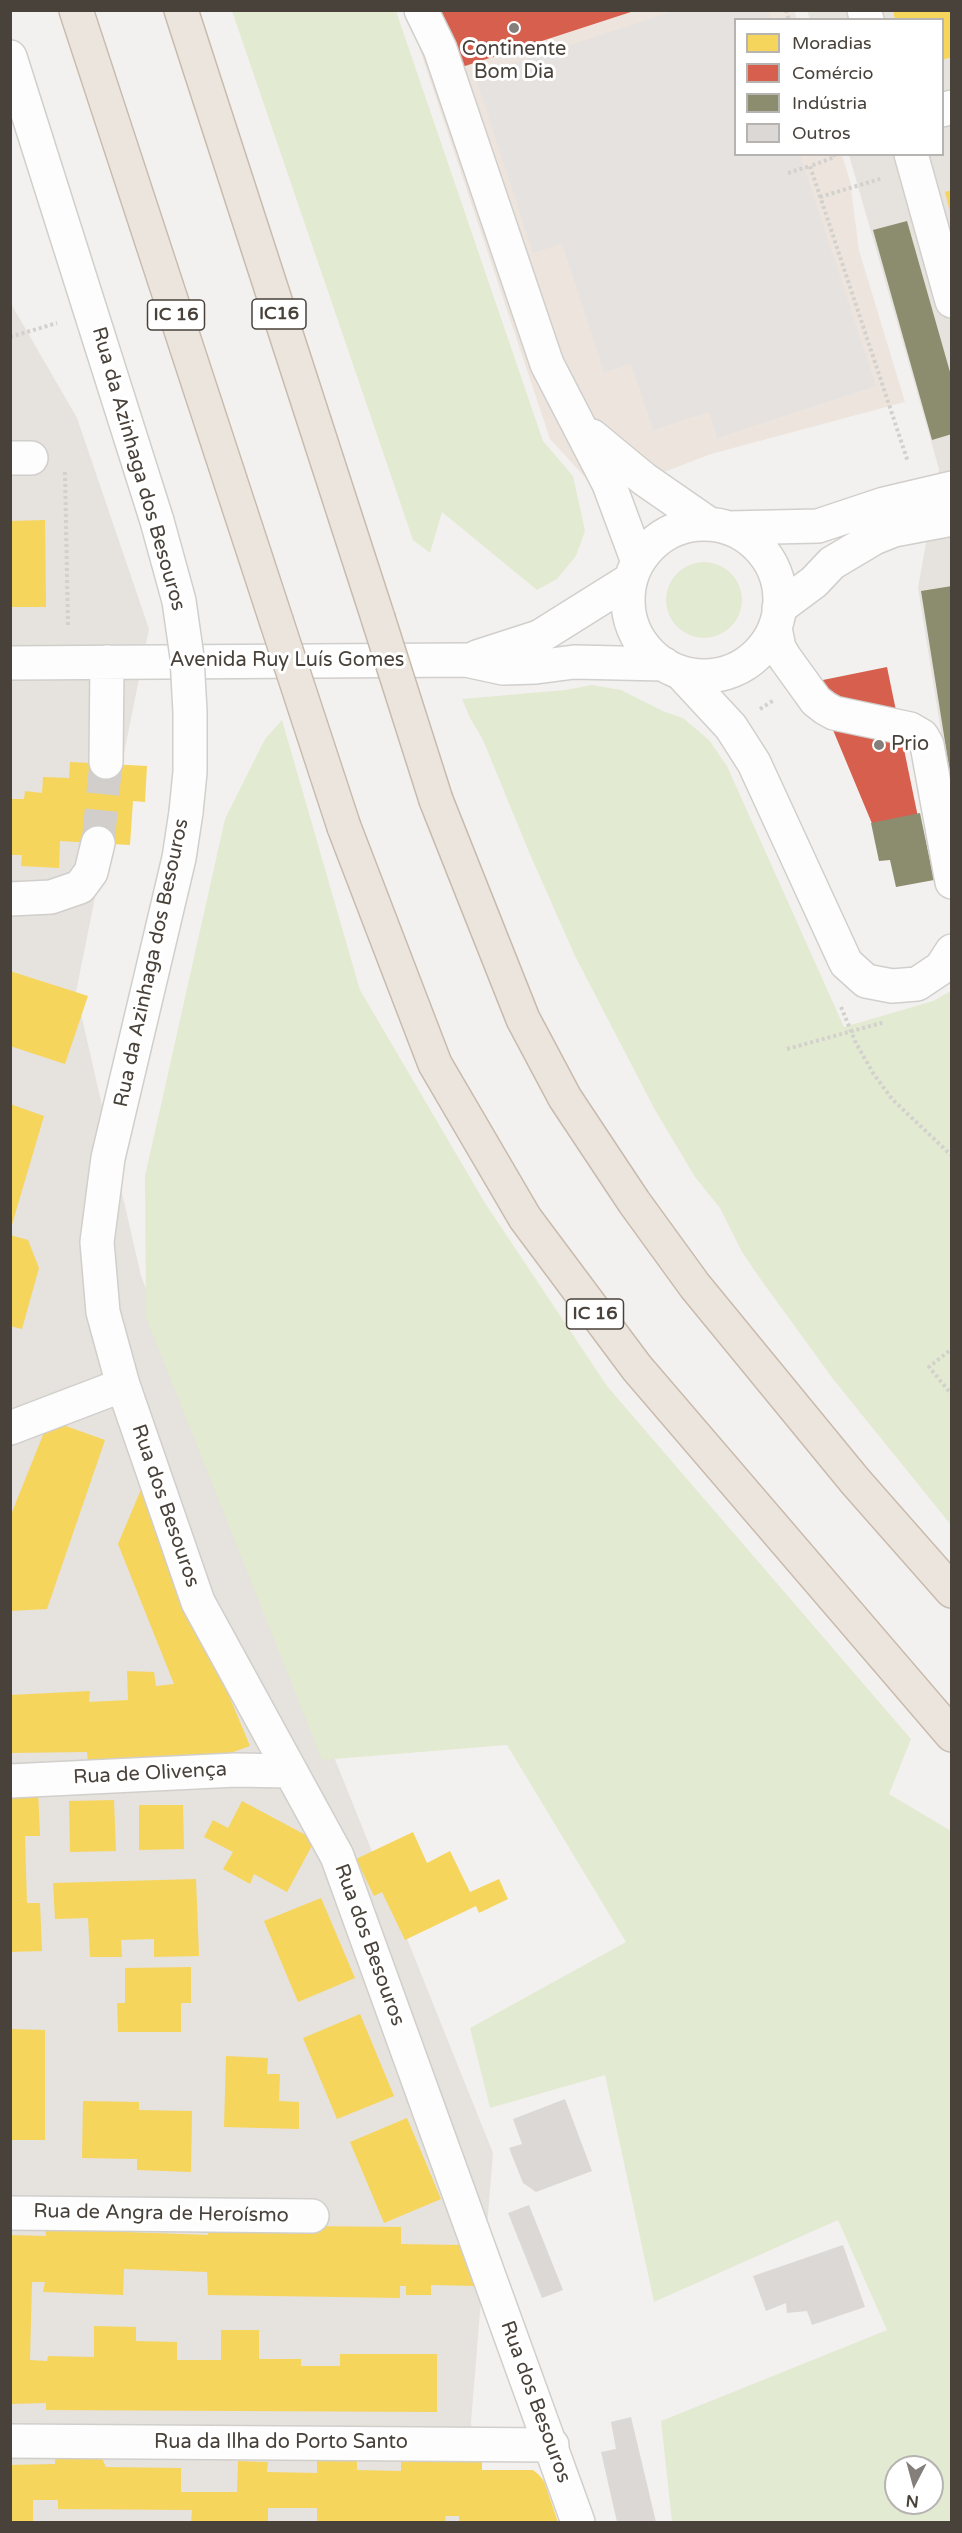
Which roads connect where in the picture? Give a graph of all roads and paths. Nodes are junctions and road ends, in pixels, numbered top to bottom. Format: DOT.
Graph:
graph roads {
  1 [pos="76,10"];
  2 [pos="181,10"];
  3 [pos="421,10"];
  4 [pos="10,57"];
  5 [pos="834,156"];
  6 [pos="913,161"];
  7 [pos="810,166"];
  8 [pos="788,173"];
  9 [pos="820,197"];
  10 [pos="951,301"];
  11 [pos="92,312"];
  12 [pos="10,337"];
  13 [pos="579,424"];
  14 [pos="910,467"];
  15 [pos="65,469"];
  16 [pos="951,488"];
  17 [pos="951,519"];
  18 [pos="719,526"];
  19 [pos="634,571"];
  20 [pos="777,618"];
  21 [pos="68,635"];
  22 [pos="466,660"];
  23 [pos="107,662"];
  24 [pos="10,663"];
  25 [pos="672,668"];
  26 [pos="106,762"];
  27 [pos="98,843"];
  28 [pos="951,882"];
  29 [pos="10,899"];
  30 [pos="951,951"];
  31 [pos="896,1019"];
  32 [pos="787,1049"];
  33 [pos="949,1351"];
  34 [pos="123,1385"];
  35 [pos="951,1395"];
  36 [pos="10,1428"];
  37 [pos="951,1591"];
  38 [pos="951,1735"];
  39 [pos="290,1771"];
  40 [pos="10,1781"];
  41 [pos="10,2213"];
  42 [pos="312,2216"];
  43 [pos="10,2441"];
  44 [pos="552,2445"];
  45 [pos="578,2523"];
  1 -- 38 [label="highway, IC 16, bridge"];
  2 -- 37 [label="highway, IC16, bridge"];
  3 -- 13 [label="street"];
  4 -- 11 [label="street, Rua da Azinhaga dos Besouros"];
  5 -- 7 [label="path"];
  6 -- 9 [label="path"];
  6 -- 10 [label="street"];
  7 -- 8 [label="path"];
  7 -- 9 [label="path"];
  9 -- 14 [label="path"];
  11 -- 12 [label="path"];
  11 -- 34 [label="street, Rua da Azinhaga dos Besouros, bridge"];
  13 -- 18 [label="street"];
  13 -- 19 [label="street"];
  15 -- 21 [label="path"];
  16 -- 18 [label="street"];
  17 -- 20 [label="street"];
  18 -- 19 [label="street"];
  18 -- 20 [label="street"];
  19 -- 22 [label="street, Avenida Ruy Luís Gomes"];
  19 -- 25 [label="street"];
  20 -- 25 [label="street"];
  20 -- 28 [label="street"];
  22 -- 23 [label="street, Avenida Ruy Luís Gomes"];
  22 -- 25 [label="street, Avenida Ruy Luís Gomes"];
  23 -- 24 [label="street, Avenida Ruy Luís Gomes"];
  23 -- 26 [label="street"];
  25 -- 30 [label="street"];
  27 -- 29 [label="street"];
  31 -- 32 [label="path"];
  33 -- 35 [label="path"];
  34 -- 36 [label="street"];
  34 -- 39 [label="street, Rua dos Besouros"];
  39 -- 40 [label="street, Rua de Olivença"];
  39 -- 44 [label="street, Rua dos Besouros"];
  41 -- 42 [label="street, Rua de Angra de Heroísmo"];
  43 -- 44 [label="street, Rua da Ilha do Porto Santo"];
  44 -- 45 [label="street, Rua dos Besouros"];
}
